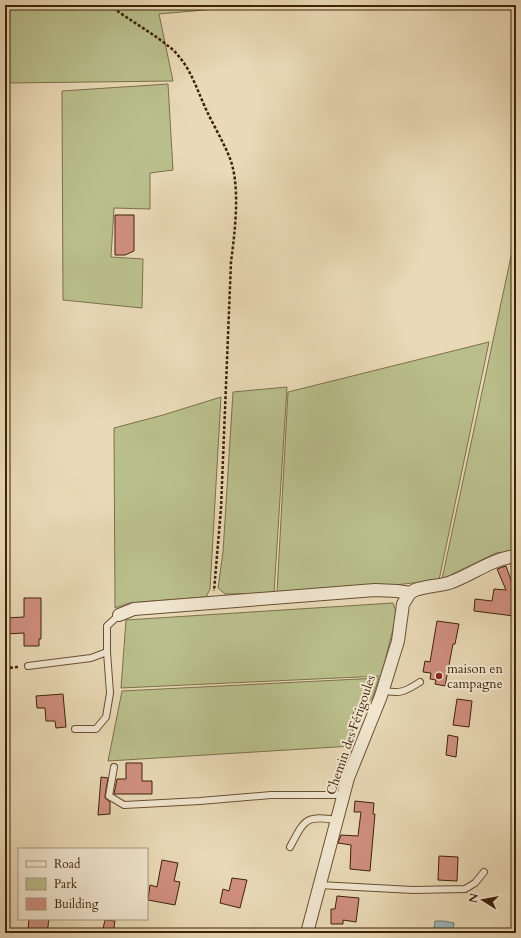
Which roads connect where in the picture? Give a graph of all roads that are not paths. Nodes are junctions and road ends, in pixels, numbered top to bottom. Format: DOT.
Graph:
graph roads {
  1 [pos="516,556"];
  2 [pos="410,593"];
  3 [pos="119,615"];
  4 [pos="107,652"];
  5 [pos="28,666"];
  6 [pos="420,682"];
  7 [pos="383,690"];
  8 [pos="75,729"];
  9 [pos="114,767"];
  10 [pos="344,795"];
  11 [pos="338,820"];
  12 [pos="290,847"];
  13 [pos="484,872"];
  14 [pos="319,885"];
  15 [pos="307,933"];
  1 -- 2 [label="street"];
  2 -- 3 [label="street"];
  2 -- 7 [label="street, Chemin des Férigoules"];
  3 -- 4 [label="lane"];
  4 -- 5 [label="lane"];
  4 -- 8 [label="lane"];
  6 -- 7 [label="lane"];
  7 -- 10 [label="street, Chemin des Férigoules"];
  9 -- 10 [label="lane"];
  10 -- 11 [label="street, Chemin des Férigoules"];
  11 -- 12 [label="lane"];
  11 -- 14 [label="street, Chemin des Férigoules"];
  13 -- 14 [label="lane"];
  14 -- 15 [label="street, Chemin des Férigoules"];
}
